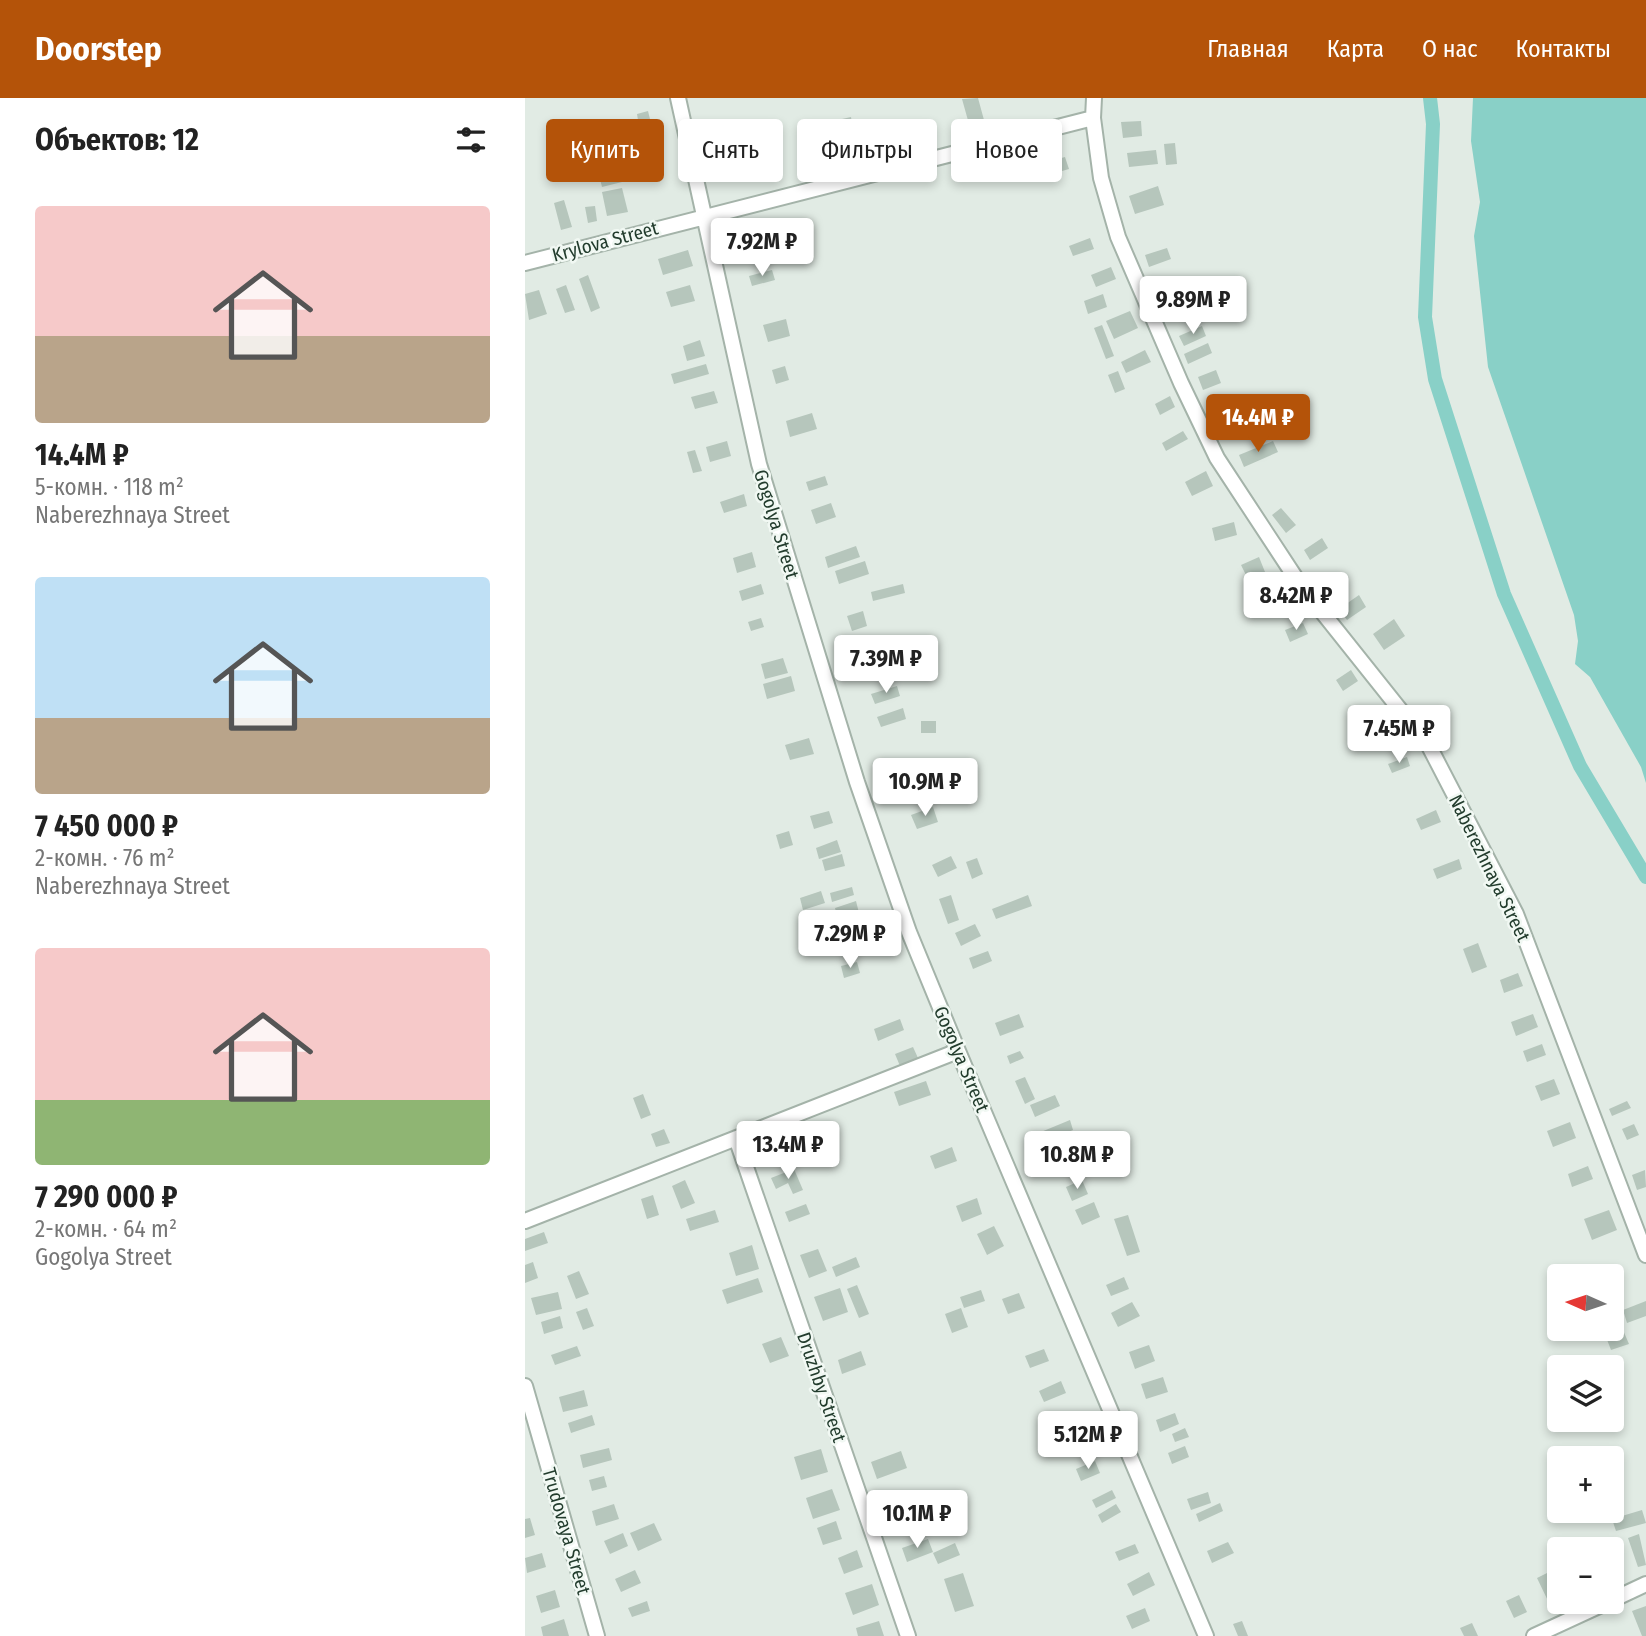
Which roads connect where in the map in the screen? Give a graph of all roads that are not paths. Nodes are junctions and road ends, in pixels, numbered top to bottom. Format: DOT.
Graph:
graph roads {
  1 [pos="678,98"];
  2 [pos="1094,98"];
  3 [pos="1093,118"];
  4 [pos="702,216"];
  5 [pos="525,263"];
  6 [pos="957,1051"];
  7 [pos="736,1138"];
  8 [pos="525,1221"];
  9 [pos="1646,1255"];
  10 [pos="525,1386"];
  11 [pos="1646,1584"];
  12 [pos="1624,1595"];
  13 [pos="1582,1614"];
  14 [pos="597,1636"];
  15 [pos="908,1636"];
  16 [pos="1206,1636"];
  17 [pos="1534,1636"];
  1 -- 4 [label="street, Gogolya Street"];
  2 -- 3 [label="street, Naberezhnaya Street"];
  3 -- 4 [label="street, Krylova Street"];
  3 -- 9 [label="street, Naberezhnaya Street"];
  4 -- 5 [label="street, Krylova Street"];
  4 -- 6 [label="street, Gogolya Street"];
  6 -- 7 [label="street"];
  6 -- 16 [label="street, Gogolya Street"];
  7 -- 8 [label="street"];
  7 -- 15 [label="street, Druzhby Street"];
  10 -- 14 [label="street, Trudovaya Street"];
  11 -- 12 [label="street"];
  13 -- 17 [label="street"];
}
